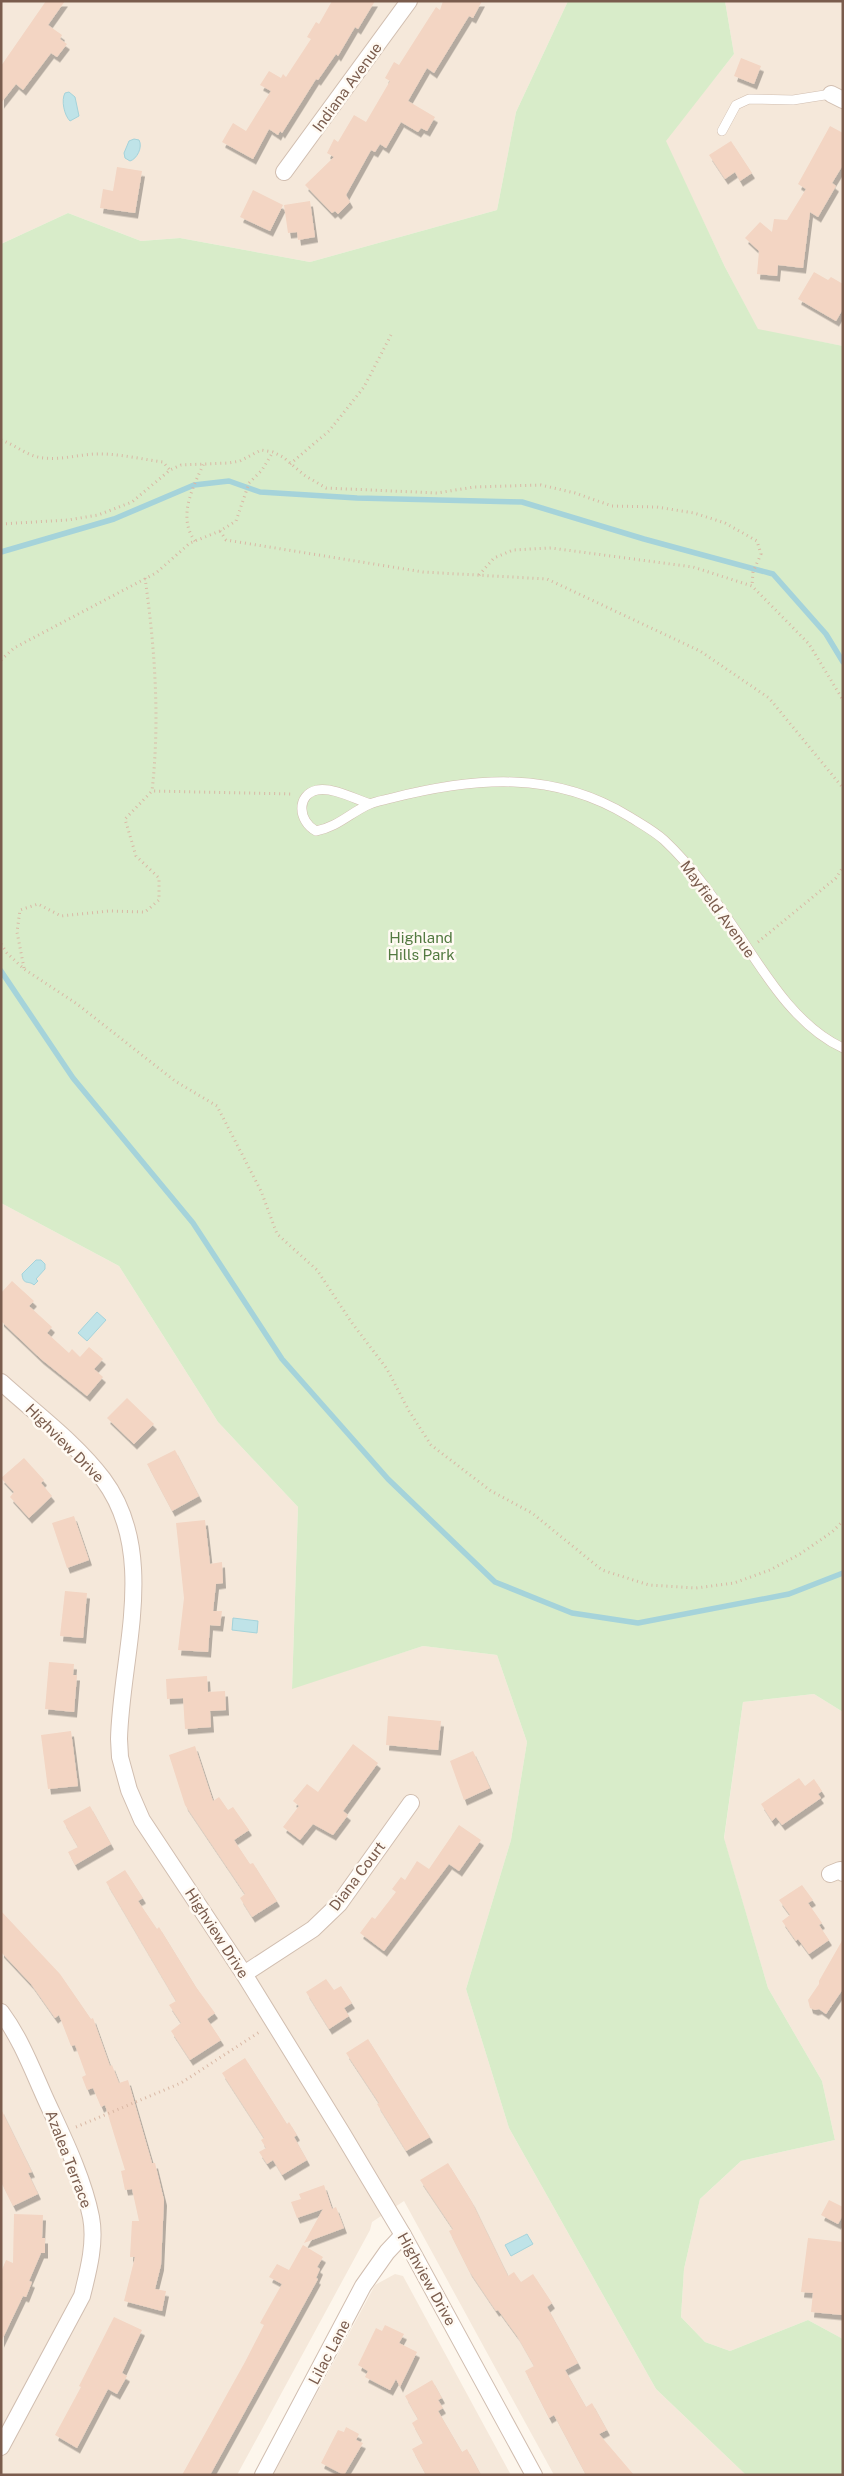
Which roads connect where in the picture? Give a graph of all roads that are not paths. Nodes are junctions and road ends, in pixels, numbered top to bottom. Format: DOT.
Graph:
graph roads {
  1 [pos="409,1"];
  2 [pos="837,97"];
  3 [pos="722,131"];
  4 [pos="284,172"];
  5 [pos="370,804"];
  6 [pos="843,1048"];
  7 [pos="1,1382"];
  8 [pos="410,1803"];
  9 [pos="244,1974"];
  10 [pos="1,2012"];
  11 [pos="403,2235"];
  12 [pos="1,2447"];
  13 [pos="263,2475"];
  14 [pos="534,2475"];
  1 -- 4 [label="street, Indiana Avenue"];
  2 -- 3 [label="lane"];
  5 -- 5 [label="lane, Mayfield Avenue"];
  5 -- 6 [label="lane, Mayfield Avenue"];
  7 -- 9 [label="street, Highview Drive"];
  8 -- 9 [label="street, Diana Court"];
  9 -- 11 [label="street, Highview Drive"];
  10 -- 12 [label="street, Azalea Terrace"];
  11 -- 13 [label="street, Lilac Lane"];
  11 -- 14 [label="street, Highview Drive"];
}
